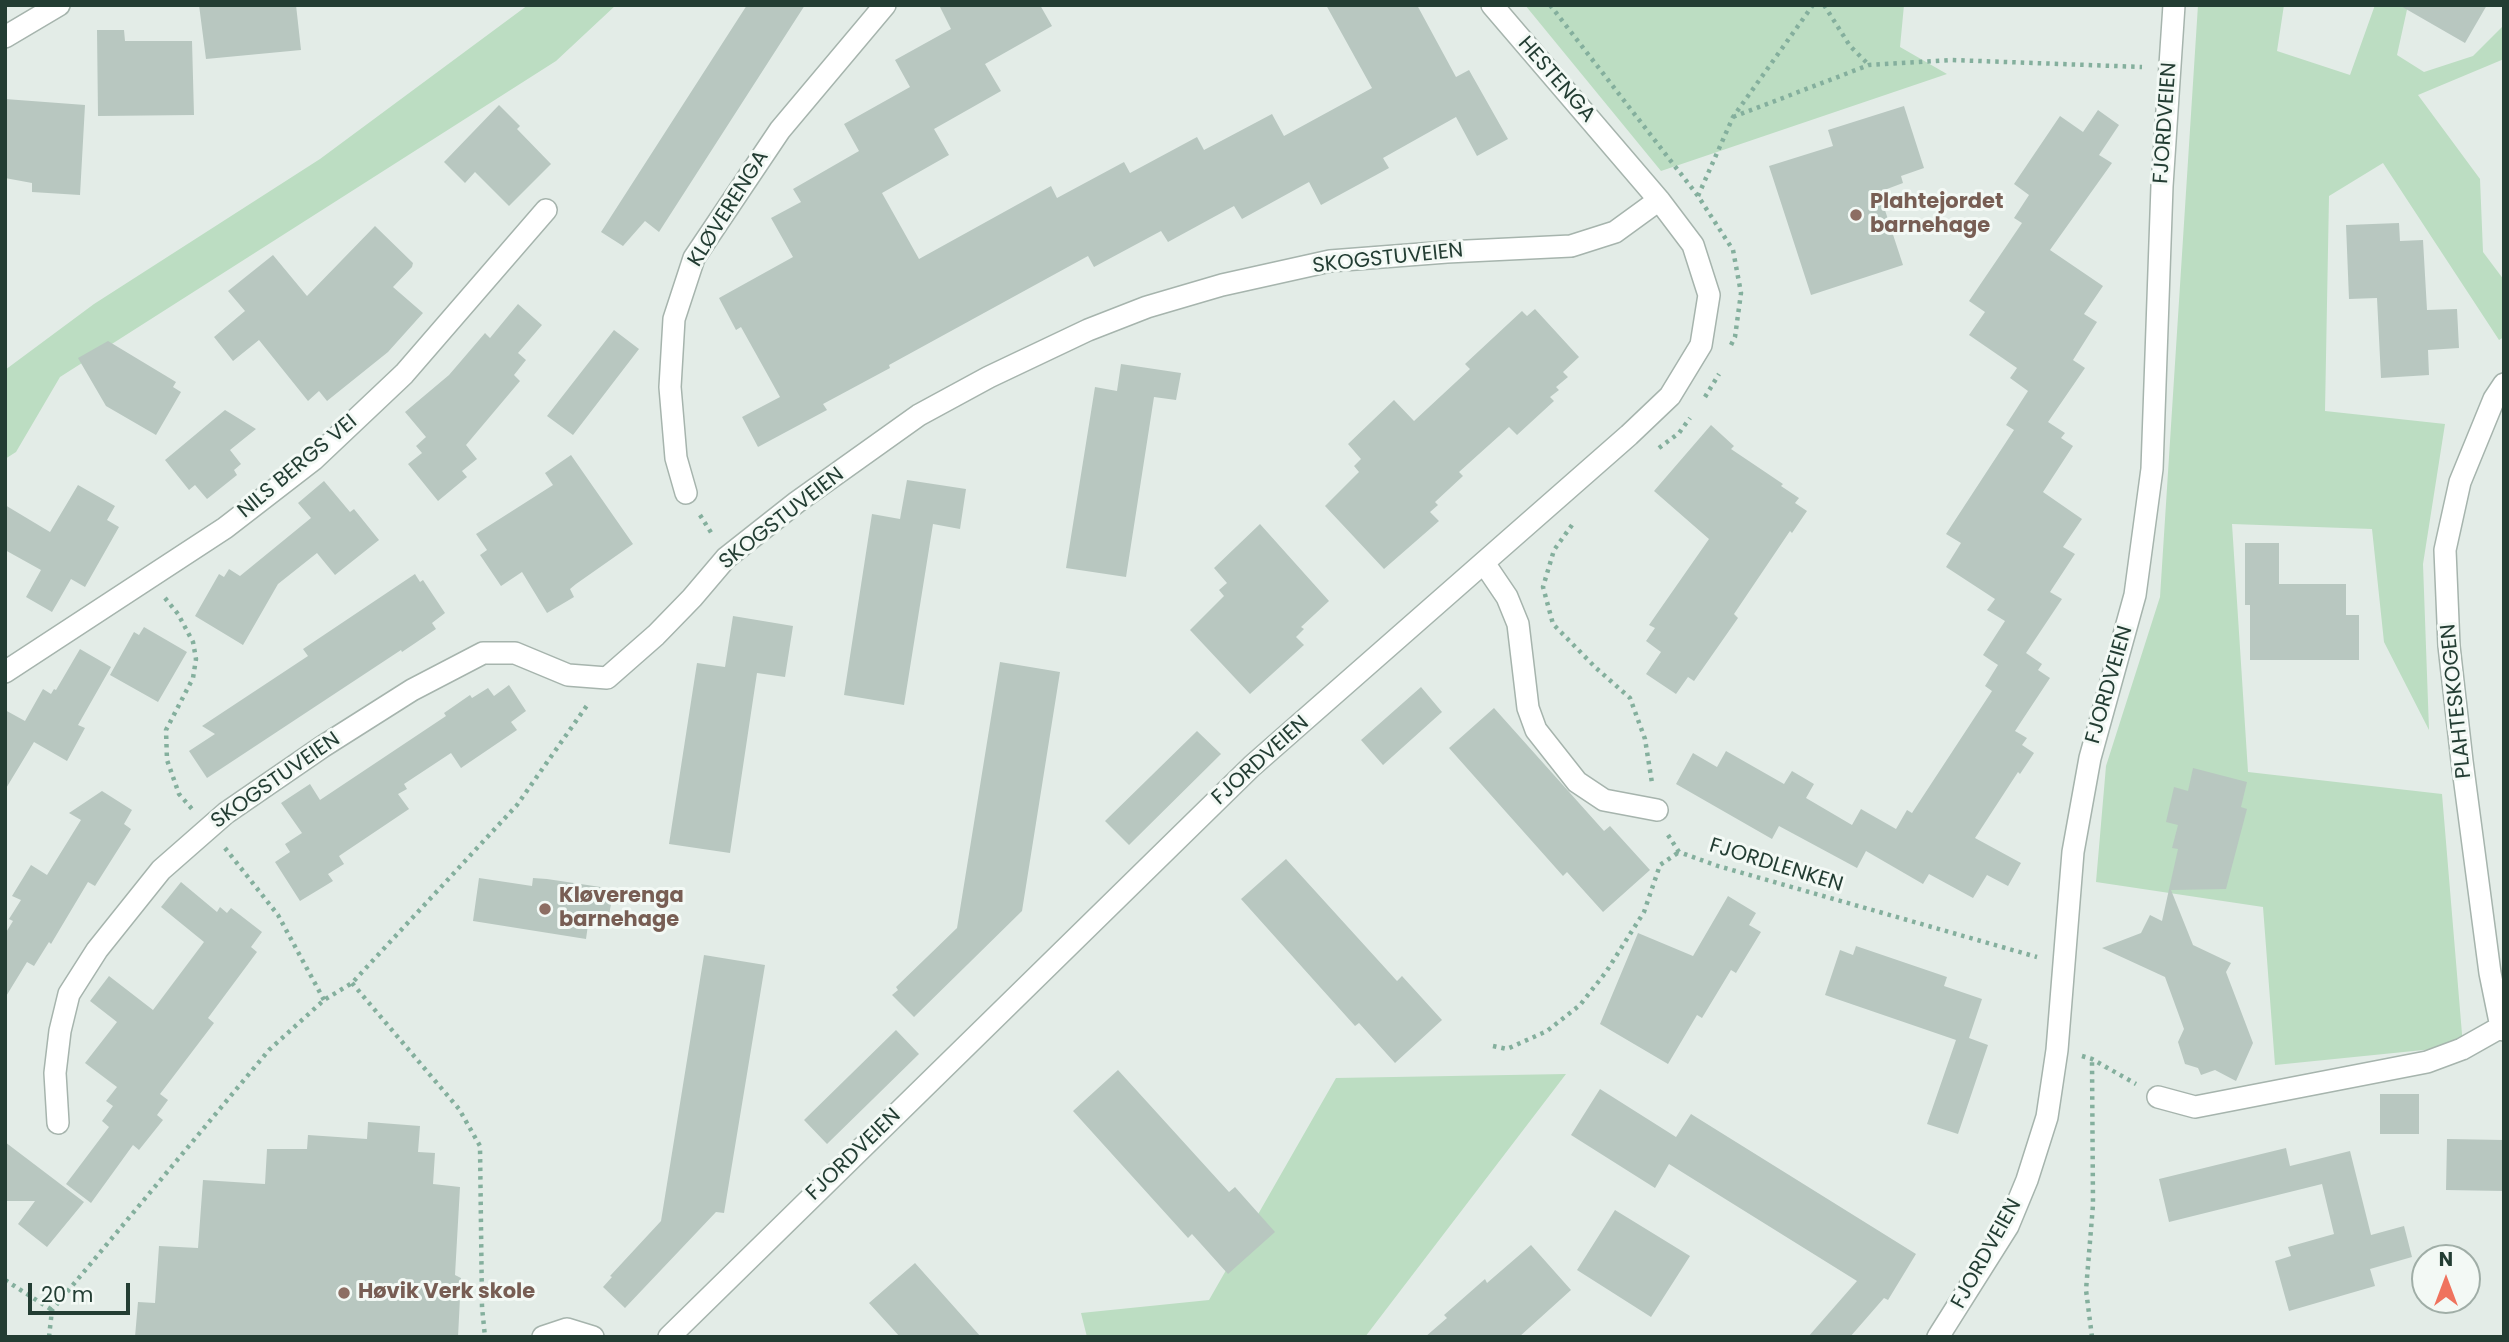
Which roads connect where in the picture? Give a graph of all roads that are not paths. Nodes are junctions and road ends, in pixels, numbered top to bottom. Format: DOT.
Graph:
graph roads {
  1 [pos="59,5"];
  2 [pos="885,5"];
  3 [pos="1492,5"];
  4 [pos="2174,5"];
  5 [pos="5,37"];
  6 [pos="1621,154"];
  7 [pos="1659,200"];
  8 [pos="546,210"];
  9 [pos="2504,384"];
  10 [pos="686,493"];
  11 [pos="1484,563"];
  12 [pos="5,672"];
  13 [pos="1657,810"];
  14 [pos="2502,1028"];
  15 [pos="2158,1097"];
  16 [pos="58,1123"];
  17 [pos="544,1337"];
  18 [pos="593,1337"];
  19 [pos="669,1337"];
  20 [pos="1938,1337"];
  1 -- 5 [label="street"];
  2 -- 10 [label="street, KLØVERENGA"];
  3 -- 6 [label="street, HESTENGA"];
  4 -- 20 [label="street, FJORDVEIEN"];
  6 -- 7 [label="street, FJORDVEIEN"];
  7 -- 11 [label="street, FJORDVEIEN"];
  7 -- 16 [label="street, SKOGSTUVEIEN"];
  8 -- 12 [label="street, NILS BERGS VEI"];
  9 -- 14 [label="street, PLAHTESKOGEN"];
  11 -- 13 [label="street"];
  11 -- 19 [label="street, FJORDVEIEN"];
  14 -- 15 [label="street, PLAHTESKOGEN"];
  17 -- 18 [label="street"];
}
